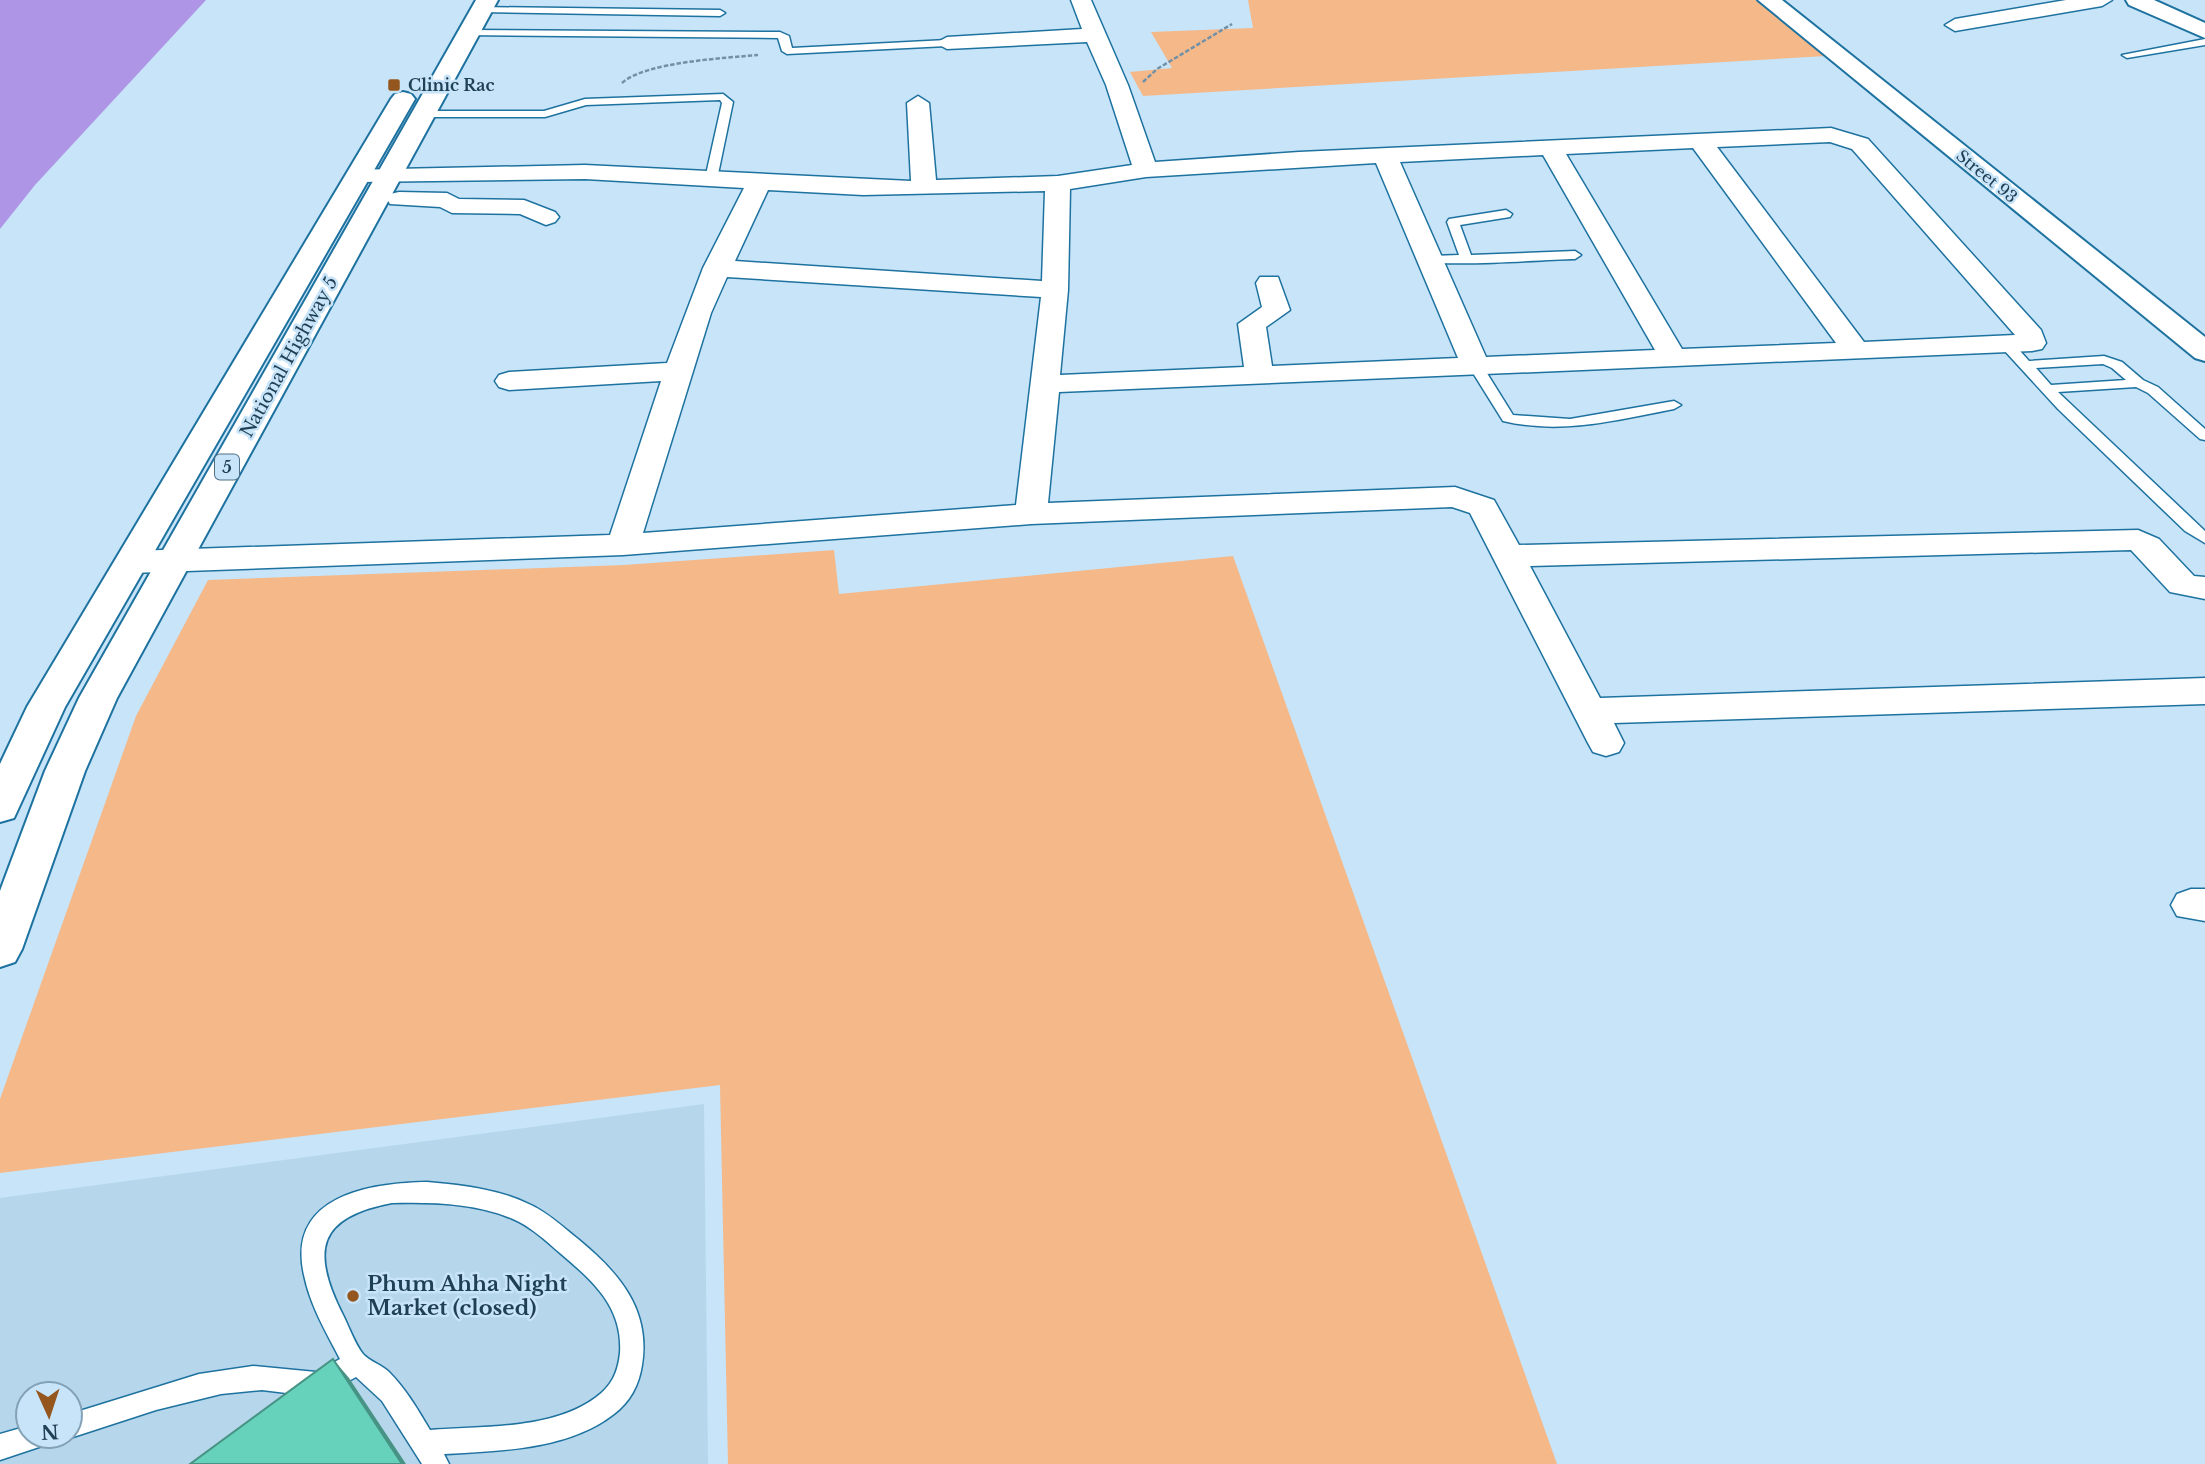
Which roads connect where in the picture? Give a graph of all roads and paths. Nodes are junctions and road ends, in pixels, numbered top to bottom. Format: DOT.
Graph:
graph roads {
  1 [pos="1081,0"];
  2 [pos="1769,0"];
  3 [pos="1797,0"];
  4 [pos="2102,0"];
  5 [pos="2137,0"];
  6 [pos="474,10"];
  7 [pos="720,13"];
  8 [pos="1232,24"];
  9 [pos="1955,25"];
  10 [pos="2205,31"];
  11 [pos="1095,35"];
  12 [pos="2205,42"];
  13 [pos="947,43"];
  14 [pos="787,51"];
  15 [pos="2127,55"];
  16 [pos="605,101"];
  17 [pos="918,103"];
  18 [pos="1124,104"];
  19 [pos="423,114"];
  20 [pos="1700,141"];
  21 [pos="1551,148"];
  22 [pos="1385,155"];
  23 [pos="1146,170"];
  24 [pos="711,179"];
  25 [pos="759,182"];
  26 [pos="375,183"];
  27 [pos="1058,183"];
  28 [pos="924,188"];
  29 [pos="1506,214"];
  30 [pos="546,217"];
  31 [pos="1575,255"];
  32 [pos="1466,259"];
  33 [pos="1432,260"];
  34 [pos="716,268"];
  35 [pos="1269,283"];
  36 [pos="1055,290"];
  37 [pos="2173,295"];
  38 [pos="1856,350"];
  39 [pos="2205,352"];
  40 [pos="2017,356"];
  41 [pos="1673,357"];
  42 [pos="1475,365"];
  43 [pos="678,371"];
  44 [pos="1259,374"];
  45 [pos="509,381"];
  46 [pos="2138,383"];
  47 [pos="1044,384"];
  48 [pos="2048,389"];
  49 [pos="1674,405"];
  50 [pos="2205,436"];
  51 [pos="1031,514"];
  52 [pos="2205,538"];
  53 [pos="623,545"];
  54 [pos="1509,556"];
  55 [pos="174,561"];
  56 [pos="132,562"];
  57 [pos="2205,588"];
  58 [pos="2205,691"];
  59 [pos="1590,711"];
  60 [pos="1606,743"];
  61 [pos="0,807"];
  62 [pos="0,949"];
  63 [pos="355,1364"];
  64 [pos="319,1385"];
  65 [pos="297,1402"];
  66 [pos="84,1422"];
  67 [pos="422,1443"];
  68 [pos="436,1464"];
  1 -- 11 [label="street"];
  2 -- 39 [label="main road, Street 93"];
  3 -- 37 [label="main road, Street 93"];
  4 -- 9 [label="street"];
  5 -- 10 [label="main road"];
  6 -- 7 [label="lane"];
  6 -- 14 [label="lane"];
  6 -- 19 [label="main road, National Highway 5 / 5"];
  6 -- 26 [label="main road, National Highway 5 / 5"];
  8 -- 18 [label="path"];
  11 -- 13 [label="street"];
  11 -- 18 [label="street"];
  12 -- 15 [label="lane"];
  13 -- 14 [label="lane"];
  14 -- 16 [label="path"];
  16 -- 19 [label="lane"];
  16 -- 24 [label="lane"];
  17 -- 28 [label="street"];
  18 -- 23 [label="street"];
  19 -- 26 [label="main road, National Highway 5 / 5"];
  20 -- 21 [label="street"];
  20 -- 38 [label="street"];
  20 -- 40 [label="street"];
  21 -- 22 [label="street"];
  21 -- 41 [label="street"];
  22 -- 23 [label="street"];
  22 -- 33 [label="street"];
  23 -- 27 [label="street"];
  24 -- 25 [label="street"];
  24 -- 26 [label="street"];
  25 -- 28 [label="street"];
  25 -- 34 [label="street"];
  26 -- 30 [label="street"];
  26 -- 55 [label="main road, National Highway 5 / 5"];
  26 -- 56 [label="main road, National Highway 5 / 5"];
  27 -- 28 [label="street"];
  27 -- 36 [label="street"];
  29 -- 32 [label="lane"];
  31 -- 32 [label="lane"];
  32 -- 33 [label="lane"];
  33 -- 42 [label="street"];
  34 -- 36 [label="street"];
  34 -- 43 [label="street"];
  35 -- 44 [label="street"];
  36 -- 47 [label="street"];
  38 -- 40 [label="street"];
  38 -- 41 [label="street"];
  40 -- 46 [label="lane"];
  40 -- 48 [label="lane"];
  41 -- 42 [label="street"];
  42 -- 44 [label="street"];
  42 -- 49 [label="lane"];
  43 -- 45 [label="street"];
  43 -- 53 [label="street"];
  44 -- 47 [label="street"];
  46 -- 48 [label="lane"];
  46 -- 50 [label="lane"];
  47 -- 51 [label="street"];
  48 -- 52 [label="lane"];
  51 -- 53 [label="street"];
  51 -- 54 [label="street"];
  53 -- 55 [label="street"];
  54 -- 57 [label="street"];
  54 -- 59 [label="street"];
  55 -- 56 [label="street"];
  55 -- 62 [label="main road, National Highway 5 / 5"];
  56 -- 61 [label="main road, National Highway 5 / 5"];
  58 -- 59 [label="street"];
  59 -- 60 [label="street"];
  63 -- 64 [label="lane"];
  63 -- 67 [label="lane"];
  63 -- 67 [label="lane"];
  64 -- 65 [label="lane"];
  64 -- 66 [label="lane"];
  67 -- 68 [label="lane"];
}
